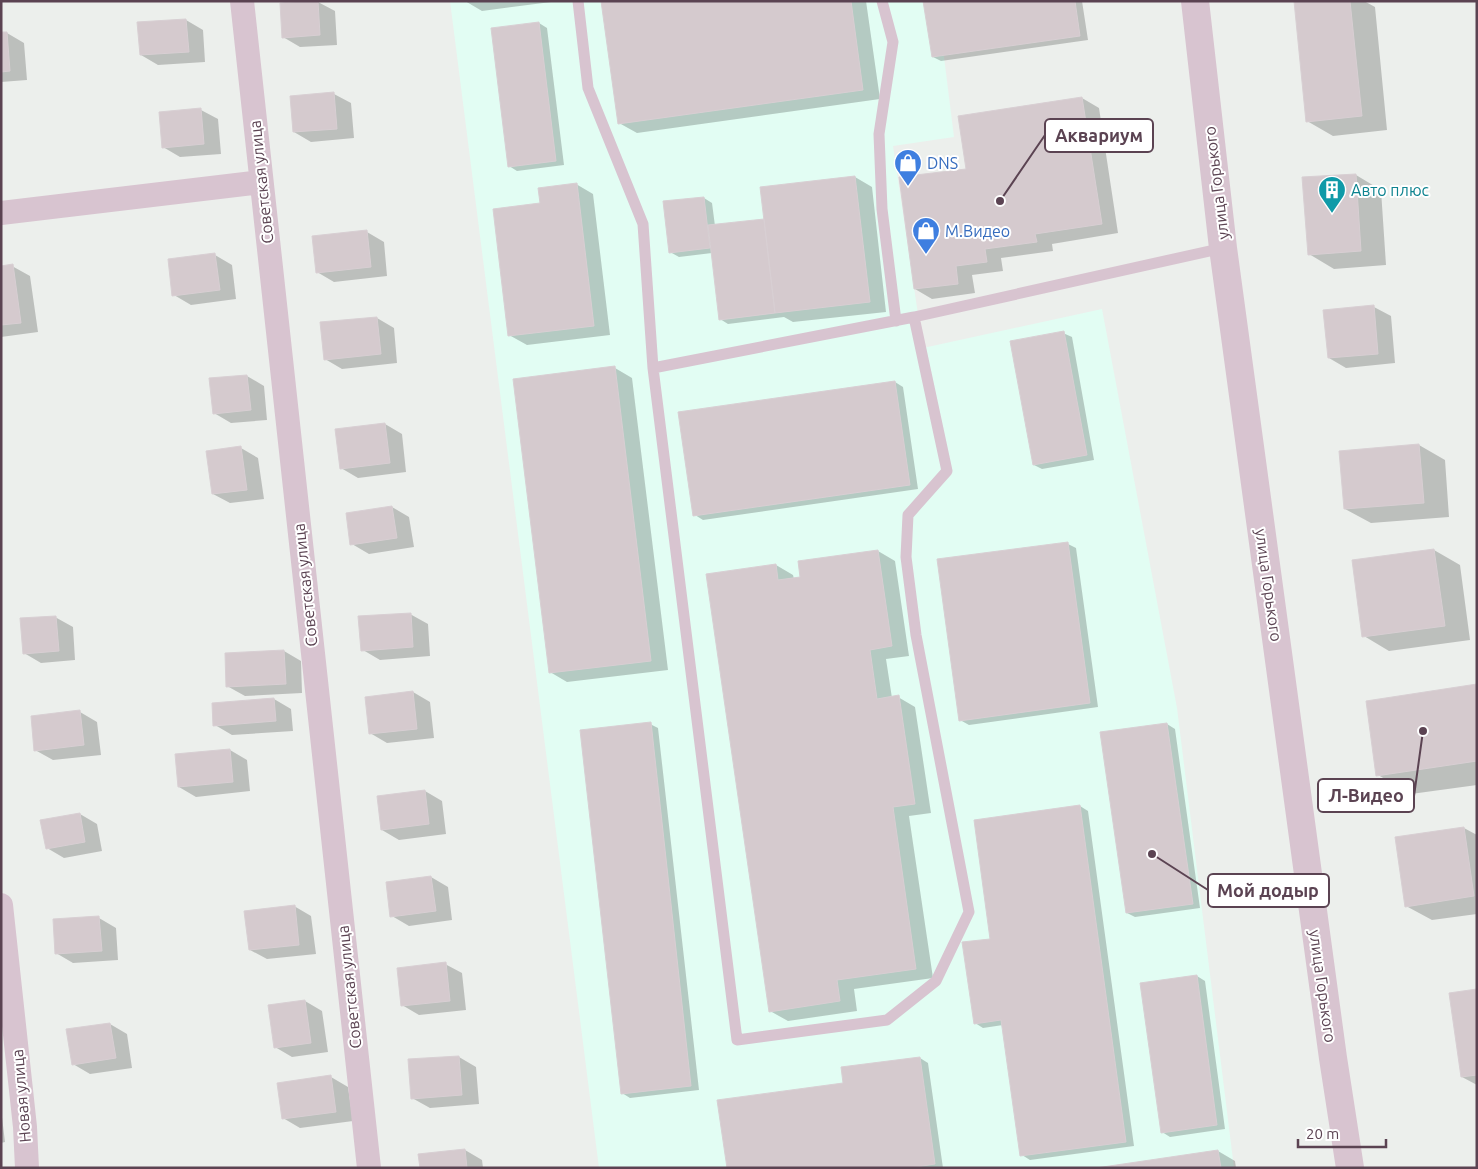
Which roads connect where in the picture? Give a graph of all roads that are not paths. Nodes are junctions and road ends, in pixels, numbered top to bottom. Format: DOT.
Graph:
graph roads {
  1 [pos="242,1"];
  2 [pos="578,1"];
  3 [pos="882,1"];
  4 [pos="1195,1"];
  5 [pos="261,182"];
  6 [pos="1,213"];
  7 [pos="1223,248"];
  8 [pos="914,317"];
  9 [pos="896,321"];
  10 [pos="653,368"];
  11 [pos="1,905"];
  12 [pos="27,1168"];
  13 [pos="368,1168"];
  14 [pos="1350,1168"];
  1 -- 5 [label="street, Советская улица"];
  2 -- 10 [label="lane"];
  3 -- 9 [label="lane"];
  4 -- 7 [label="street, улица Горького"];
  5 -- 6 [label="street"];
  5 -- 13 [label="street, Советская улица"];
  7 -- 8 [label="lane"];
  7 -- 14 [label="street, улица Горького"];
  8 -- 9 [label="lane"];
  8 -- 10 [label="lane"];
  9 -- 10 [label="lane"];
  11 -- 12 [label="street, Новая улица"];
}
